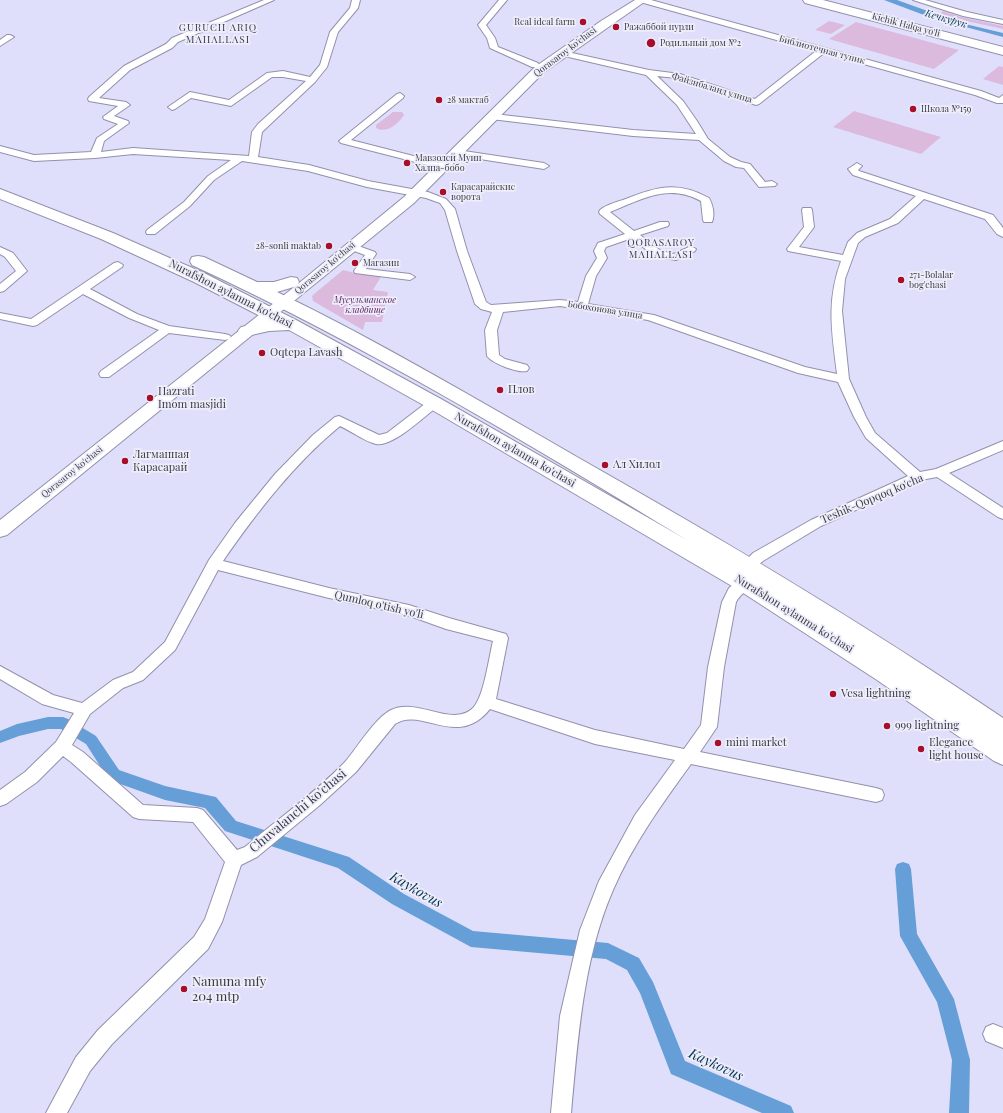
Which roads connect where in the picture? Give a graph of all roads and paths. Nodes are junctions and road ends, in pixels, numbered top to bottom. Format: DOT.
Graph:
graph roads {
  1 [pos="270,0"];
  2 [pos="356,0"];
  3 [pos="503,0"];
  4 [pos="631,0"];
  5 [pos="643,0"];
  6 [pos="809,0"];
  7 [pos="830,0"];
  8 [pos="917,0"];
  9 [pos="1003,22"];
  10 [pos="10,37"];
  11 [pos="0,44"];
  12 [pos="1003,45"];
  13 [pos="822,50"];
  14 [pos="1003,51"];
  15 [pos="563,53"];
  16 [pos="535,65"];
  17 [pos="649,73"];
  18 [pos="312,80"];
  19 [pos="400,96"];
  20 [pos="1002,100"];
  21 [pos="172,107"];
  22 [pos="494,116"];
  23 [pos="702,137"];
  24 [pos="0,149"];
  25 [pos="457,153"];
  26 [pos="95,155"];
  27 [pos="239,159"];
  28 [pos="253,159"];
  29 [pos="434,164"];
  30 [pos="544,166"];
  31 [pos="857,166"];
  32 [pos="0,182"];
  33 [pos="772,184"];
  34 [pos="412,192"];
  35 [pos="0,194"];
  36 [pos="922,195"];
  37 [pos="25,197"];
  38 [pos="807,210"];
  39 [pos="708,220"];
  40 [pos="91,223"];
  41 [pos="664,224"];
  42 [pos="151,232"];
  43 [pos="632,234"];
  44 [pos="1003,234"];
  45 [pos="350,246"];
  46 [pos="691,249"];
  47 [pos="0,250"];
  48 [pos="846,259"];
  49 [pos="118,265"];
  50 [pos="410,277"];
  51 [pos="297,284"];
  52 [pos="255,287"];
  53 [pos="0,289"];
  54 [pos="83,290"];
  55 [pos="238,297"];
  56 [pos="272,305"];
  57 [pos="582,306"];
  58 [pos="498,309"];
  59 [pos="0,316"];
  60 [pos="301,320"];
  61 [pos="167,329"];
  62 [pos="237,332"];
  63 [pos="523,368"];
  64 [pos="105,374"];
  65 [pos="843,379"];
  66 [pos="434,403"];
  67 [pos="1003,445"];
  68 [pos="548,459"];
  69 [pos="939,472"];
  70 [pos="917,477"];
  71 [pos="1003,514"];
  72 [pos="0,518"];
  73 [pos="0,530"];
  74 [pos="214,564"];
  75 [pos="746,574"];
  76 [pos="0,672"];
  77 [pos="938,697"];
  78 [pos="487,702"];
  79 [pos="81,715"];
  80 [pos="1003,731"];
  81 [pos="63,746"];
  82 [pos="1003,754"];
  83 [pos="686,756"];
  84 [pos="876,794"];
  85 [pos="0,799"];
  86 [pos="234,860"];
  87 [pos="56,1113"];
  88 [pos="561,1113"];
  1 -- 26 [label="street"];
  2 -- 18 [label="street"];
  3 -- 16 [label="street"];
  4 -- 16 [label="main road, Qorasaroy ko'chasi"];
  5 -- 13 [label="street, Библиотечная тупик"];
  5 -- 15 [label="main road, Qorasaroy ko'chasi"];
  6 -- 14 [label="main road, Kichik Halqa yo'li"];
  7 -- 12 [label="main road, Kichik Halqa yo'li"];
  8 -- 9 [label="street"];
  10 -- 11 [label="street"];
  13 -- 17 [label="street, Файзибаланд улица"];
  13 -- 20 [label="street, Библиотечная тупик"];
  15 -- 17 [label="street, Файзибаланд улица"];
  15 -- 22 [label="main road, Qorasaroy ko'chasi"];
  16 -- 29 [label="main road, Qorasaroy ko'chasi"];
  17 -- 23 [label="street"];
  18 -- 21 [label="street"];
  18 -- 28 [label="street"];
  19 -- 29 [label="street"];
  22 -- 23 [label="street"];
  22 -- 25 [label="main road, Qorasaroy ko'chasi"];
  23 -- 33 [label="street"];
  24 -- 26 [label="street"];
  25 -- 30 [label="street"];
  25 -- 34 [label="main road, Qorasaroy ko'chasi"];
  26 -- 27 [label="street"];
  27 -- 28 [label="street"];
  27 -- 42 [label="street"];
  28 -- 34 [label="street"];
  29 -- 34 [label="main road, Qorasaroy ko'chasi"];
  31 -- 36 [label="street"];
  32 -- 37 [label="main road, Nurafshon aylanma ko'chasi"];
  34 -- 45 [label="main road, Qorasaroy ko'chasi"];
  34 -- 51 [label="main road, Qorasaroy ko'chasi"];
  34 -- 58 [label="street, Бобохонова улица"];
  35 -- 37 [label="main road, Nurafshon aylanma ko'chasi"];
  36 -- 44 [label="street"];
  36 -- 48 [label="street"];
  37 -- 40 [label="main road, Nurafshon aylanma ko'chasi"];
  38 -- 48 [label="street"];
  39 -- 43 [label="street"];
  40 -- 52 [label="main road, Nurafshon aylanma ko'chasi"];
  40 -- 55 [label="main road, Nurafshon aylanma ko'chasi"];
  41 -- 43 [label="street"];
  43 -- 46 [label="street"];
  43 -- 57 [label="street"];
  45 -- 50 [label="street"];
  45 -- 51 [label="main road, Qorasaroy ko'chasi"];
  47 -- 53 [label="street"];
  48 -- 65 [label="street"];
  49 -- 54 [label="street"];
  51 -- 52 [label="main road"];
  51 -- 56 [label="main road, Qorasaroy ko'chasi"];
  51 -- 60 [label="main road"];
  52 -- 56 [label="main road, Nurafshon aylanma ko'chasi"];
  54 -- 59 [label="street"];
  54 -- 61 [label="street"];
  55 -- 56 [label="main road, Nurafshon aylanma ko'chasi"];
  55 -- 62 [label="main road"];
  56 -- 60 [label="main road, Nurafshon aylanma ko'chasi"];
  56 -- 62 [label="main road, Qorasaroy ko'chasi"];
  57 -- 58 [label="street, Бобохонова улица"];
  57 -- 65 [label="street, Бобохонова улица"];
  58 -- 63 [label="street"];
  60 -- 62 [label="main road"];
  60 -- 66 [label="main road, Nurafshon aylanma ko'chasi"];
  60 -- 68 [label="main road, Nurafshon aylanma ko'chasi"];
  61 -- 62 [label="street"];
  61 -- 64 [label="street"];
  62 -- 72 [label="main road, Qorasaroy ko'chasi"];
  62 -- 73 [label="main road, Qorasaroy ko'chasi"];
  65 -- 70 [label="street"];
  66 -- 68 [label="main road, Nurafshon aylanma ko'chasi"];
  66 -- 74 [label="street"];
  67 -- 69 [label="street, Teshik-Qopqoq ko'cha"];
  68 -- 75 [label="main road, Nurafshon aylanma ko'chasi"];
  69 -- 70 [label="street, Teshik-Qopqoq ko'cha"];
  69 -- 71 [label="street"];
  70 -- 75 [label="street, Teshik-Qopqoq ko'cha"];
  74 -- 78 [label="street, Qumloq o'tish yo'li"];
  74 -- 79 [label="street"];
  75 -- 77 [label="main road, Nurafshon aylanma ko'chasi"];
  75 -- 83 [label="street, Teshik-Qopqoq ko'cha"];
  76 -- 79 [label="street"];
  77 -- 80 [label="main road, Nurafshon aylanma ko'chasi"];
  77 -- 82 [label="main road, Nurafshon aylanma ko'chasi"];
  78 -- 83 [label="street"];
  78 -- 86 [label="street, Chuvalanchi ko'chasi"];
  79 -- 81 [label="street"];
  81 -- 85 [label="street"];
  81 -- 86 [label="street"];
  83 -- 84 [label="street"];
  83 -- 88 [label="street, Teshik-Qopqoq ko'cha"];
  86 -- 87 [label="street"];
}
